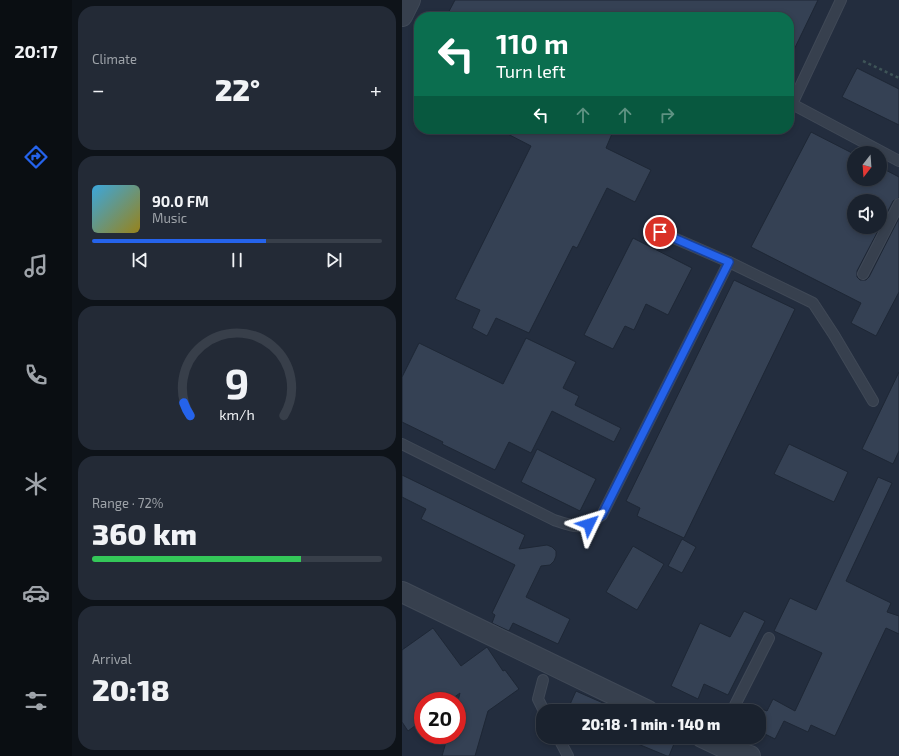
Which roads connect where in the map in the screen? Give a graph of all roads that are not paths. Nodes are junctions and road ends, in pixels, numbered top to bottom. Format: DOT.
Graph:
graph roads {
  1 [pos="410,0"];
  2 [pos="841,0"];
  3 [pos="402,16"];
  4 [pos="794,100"];
  5 [pos="794,105"];
  6 [pos="899,161"];
  7 [pos="899,204"];
  8 [pos="660,232"];
  9 [pos="729,262"];
  10 [pos="863,274"];
  11 [pos="873,401"];
  12 [pos="402,444"];
  13 [pos="402,592"];
  14 [pos="769,638"];
  15 [pos="547,672"];
  16 [pos="540,704"];
  17 [pos="630,704"];
  18 [pos="736,704"];
  19 [pos="562,744"];
  20 [pos="719,744"];
  21 [pos="568,756"];
  22 [pos="750,756"];
  1 -- 3 [label="street"];
  2 -- 4 [label="lane"];
  5 -- 6 [label="lane"];
  7 -- 10 [label="lane"];
  8 -- 9 [label="lane"];
  9 -- 11 [label="lane"];
  9 -- 12 [label="lane"];
  13 -- 15 [label="street"];
  14 -- 18 [label="lane"];
  15 -- 16 [label="lane"];
  15 -- 17 [label="street"];
  19 -- 21 [label="lane"];
  20 -- 22 [label="street"];
}
